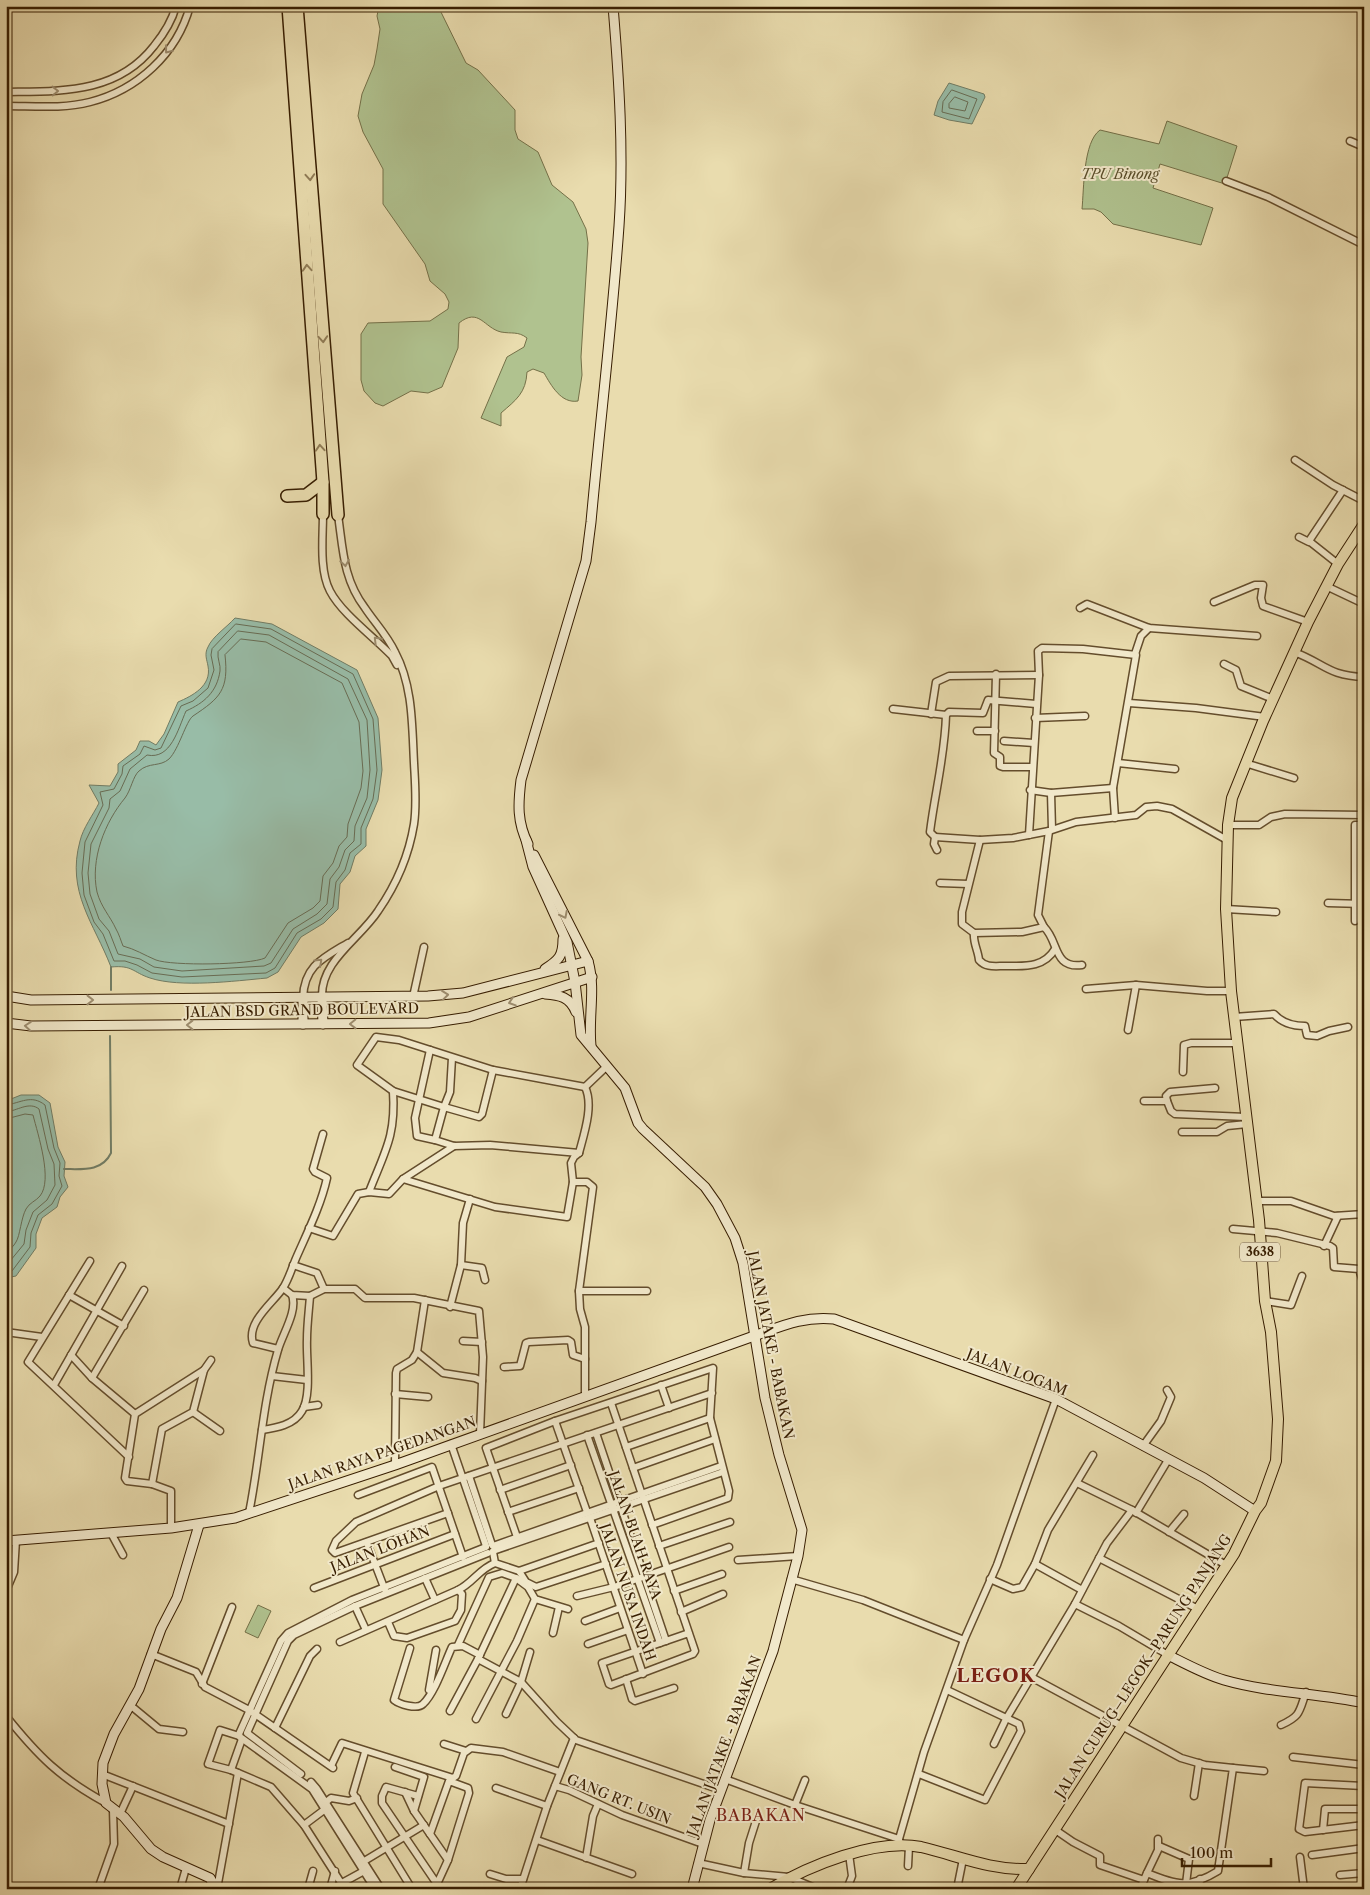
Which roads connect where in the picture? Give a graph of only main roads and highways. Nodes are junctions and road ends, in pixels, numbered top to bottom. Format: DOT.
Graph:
graph roads {
  1 [pos="288,6"];
  2 [pos="297,6"];
  3 [pos="613,6"];
  4 [pos="323,482"];
  5 [pos="287,496"];
  6 [pos="323,514"];
  7 [pos="338,515"];
  8 [pos="1364,524"];
  9 [pos="1361,535"];
  10 [pos="526,840"];
  11 [pos="564,934"];
  12 [pos="588,961"];
  13 [pos="572,965"];
  14 [pos="538,974"];
  15 [pos="592,977"];
  16 [pos="575,982"];
  17 [pos="539,994"];
  18 [pos="6,996"];
  19 [pos="303,998"];
  20 [pos="322,998"];
  21 [pos="578,1017"];
  22 [pos="6,1023"];
  23 [pos="303,1024"];
  24 [pos="323,1024"];
  25 [pos="591,1046"];
  26 [pos="754,1336"];
  27 [pos="1254,1511"];
  28 [pos="199,1525"];
  29 [pos="6,1541"];
  30 [pos="1168,1655"];
  31 [pos="1364,1703"];
  32 [pos="1029,1869"];
  33 [pos="1005,1870"];
  34 [pos="1018,1885"];
  35 [pos="216,1889"];
  36 [pos="692,1889"];
  37 [pos="770,1889"];
  4 -- 1 [label="highway, one-way"];
  2 -- 7 [label="highway, one-way"];
  3 -- 10 [label="main road"];
  4 -- 5 [label="highway"];
  4 -- 6 [label="highway"];
  8 -- 9 [label="main road, JALAN CURUG–LEGOK–PARUNG PANJANG / 3638"];
  9 -- 27 [label="main road, JALAN CURUG–LEGOK–PARUNG PANJANG / 3638"];
  10 -- 11 [label="main road"];
  10 -- 12 [label="main road, one-way"];
  11 -- 13 [label="main road"];
  11 -- 14 [label="main road"];
  12 -- 13 [label="main road, JALAN BSD GRAND BOULEVARD"];
  12 -- 15 [label="main road"];
  13 -- 14 [label="main road, JALAN BSD GRAND BOULEVARD"];
  13 -- 16 [label="main road"];
  20 -- 14 [label="main road, JALAN BSD GRAND BOULEVARD, one-way"];
  15 -- 16 [label="main road, JALAN BSD GRAND BOULEVARD"];
  15 -- 25 [label="main road"];
  16 -- 17 [label="main road, JALAN BSD GRAND BOULEVARD"];
  16 -- 21 [label="main road"];
  17 -- 21 [label="main road"];
  17 -- 24 [label="main road, JALAN BSD GRAND BOULEVARD, one-way"];
  18 -- 19 [label="main road, JALAN BSD GRAND BOULEVARD, one-way"];
  19 -- 20 [label="main road, JALAN BSD GRAND BOULEVARD"];
  19 -- 23 [label="main road"];
  20 -- 24 [label="main road"];
  21 -- 25 [label="main road, JALAN JATAKE - BABAKAN"];
  23 -- 22 [label="main road, JALAN BSD GRAND BOULEVARD, one-way"];
  23 -- 24 [label="main road, JALAN BSD GRAND BOULEVARD"];
  25 -- 26 [label="main road, JALAN JATAKE - BABAKAN"];
  26 -- 27 [label="main road, JALAN LOGAM"];
  26 -- 28 [label="main road, JALAN RAYA PAGEDANGAN"];
  26 -- 36 [label="main road, JALAN JATAKE - BABAKAN"];
  27 -- 30 [label="main road, JALAN CURUG–LEGOK–PARUNG PANJANG / 3638"];
  28 -- 29 [label="main road, JALAN RAYA PAGEDANGAN"];
  28 -- 35 [label="main road"];
  30 -- 31 [label="main road"];
  30 -- 32 [label="main road, JALAN CURUG–LEGOK–PARUNG PANJANG / 3638"];
  32 -- 33 [label="main road"];
  32 -- 34 [label="main road, JALAN CURUG–LEGOK–PARUNG PANJANG / 3638"];
  33 -- 34 [label="main road"];
  33 -- 37 [label="main road"];
}
